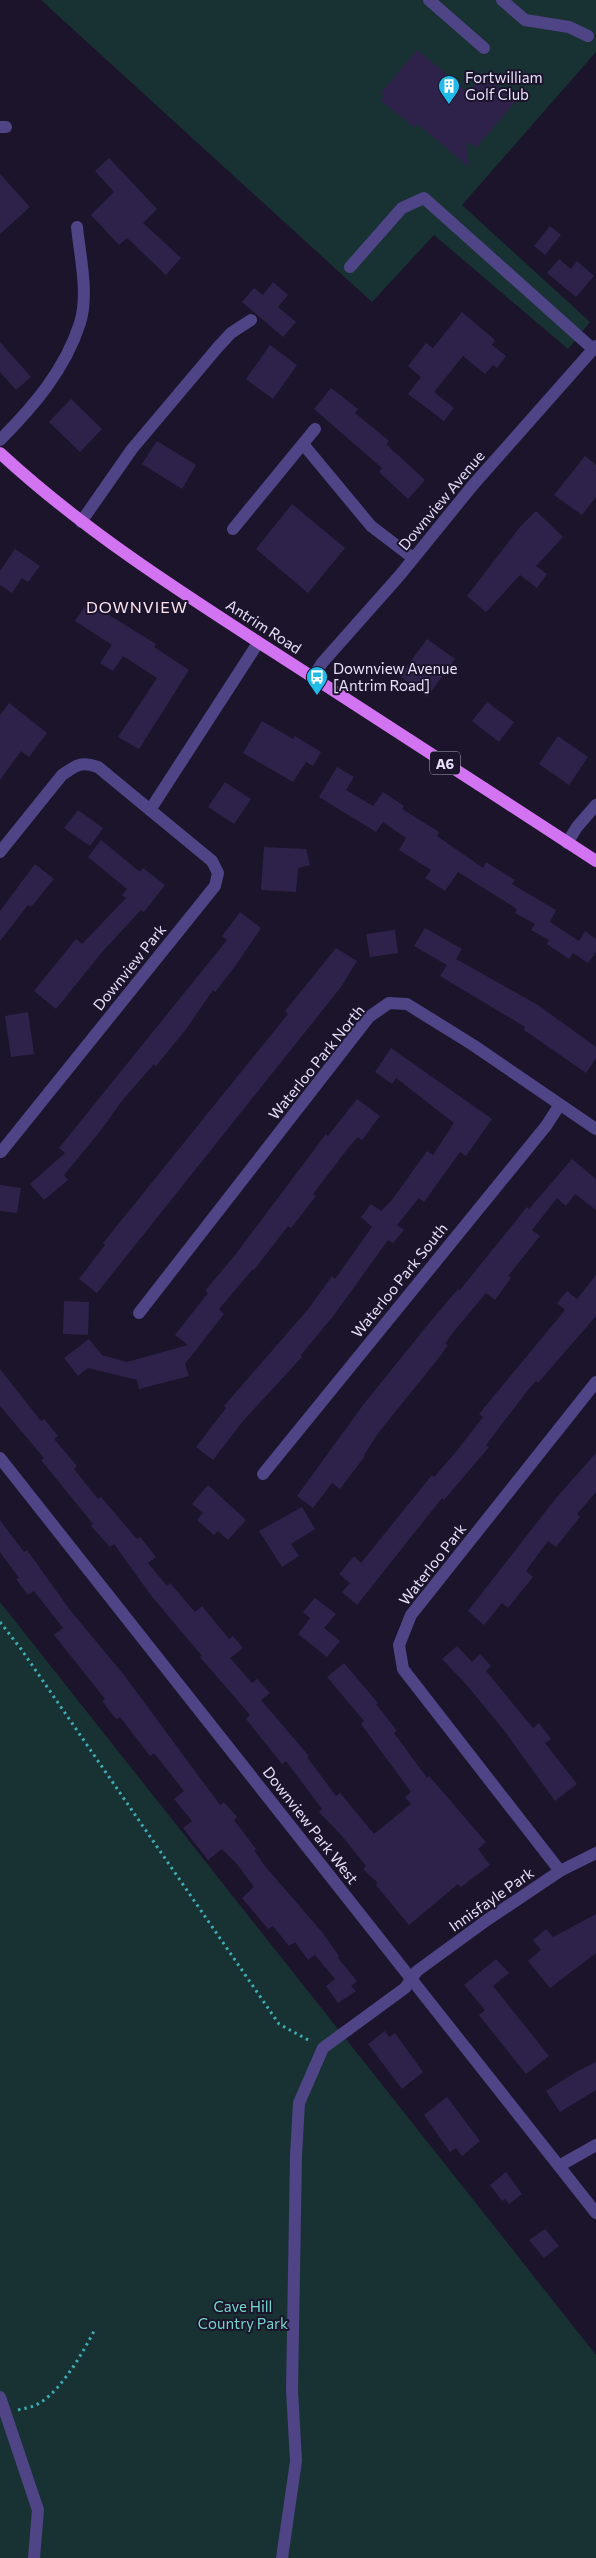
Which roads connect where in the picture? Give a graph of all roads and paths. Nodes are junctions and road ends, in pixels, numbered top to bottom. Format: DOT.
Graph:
graph roads {
  1 [pos="429,0"];
  2 [pos="502,0"];
  3 [pos="588,36"];
  4 [pos="484,48"];
  5 [pos="77,227"];
  6 [pos="350,267"];
  7 [pos="251,320"];
  8 [pos="595,348"];
  9 [pos="316,429"];
  10 [pos="0,440"];
  11 [pos="303,444"];
  12 [pos="0,453"];
  13 [pos="82,522"];
  14 [pos="233,529"];
  15 [pos="413,558"];
  16 [pos="258,643"];
  17 [pos="313,678"];
  18 [pos="596,805"];
  19 [pos="150,810"];
  20 [pos="567,843"];
  21 [pos="0,852"];
  22 [pos="596,861"];
  23 [pos="559,1106"];
  24 [pos="596,1129"];
  25 [pos="1,1152"];
  26 [pos="139,1313"];
  27 [pos="596,1382"];
  28 [pos="0,1458"];
  29 [pos="263,1474"];
  30 [pos="0,1622"];
  31 [pos="596,1853"];
  32 [pos="560,1871"];
  33 [pos="410,1980"];
  34 [pos="323,2048"];
  35 [pos="596,2145"];
  36 [pos="559,2166"];
  37 [pos="596,2213"];
  38 [pos="95,2329"];
  39 [pos="0,2397"];
  40 [pos="5,2412"];
  41 [pos="34,2558"];
  42 [pos="282,2558"];
  1 -- 4 [label="street"];
  2 -- 3 [label="street"];
  5 -- 10 [label="street"];
  6 -- 8 [label="street"];
  7 -- 13 [label="street"];
  8 -- 15 [label="street, Downview Avenue"];
  9 -- 11 [label="street"];
  11 -- 14 [label="street"];
  11 -- 15 [label="street"];
  12 -- 13 [label="main road, Antrim Road / A6"];
  13 -- 16 [label="main road, Antrim Road / A6"];
  15 -- 17 [label="street, Downview Avenue"];
  16 -- 17 [label="main road, Antrim Road / A6"];
  16 -- 19 [label="street"];
  17 -- 20 [label="main road, Antrim Road / A6"];
  18 -- 20 [label="street"];
  19 -- 21 [label="street, Downview Park"];
  19 -- 25 [label="street, Downview Park"];
  20 -- 22 [label="main road, Antrim Road / A6"];
  23 -- 24 [label="street, Waterloo Park North"];
  23 -- 26 [label="street, Waterloo Park North"];
  23 -- 29 [label="street, Waterloo Park South"];
  27 -- 32 [label="street, Waterloo Park"];
  28 -- 33 [label="street, Downview Park West"];
  30 -- 34 [label="path"];
  31 -- 32 [label="street, Innisfayle Park"];
  32 -- 33 [label="street, Innisfayle Park"];
  33 -- 34 [label="street, Innisfayle Park"];
  33 -- 36 [label="street, Downview Park West"];
  34 -- 42 [label="street"];
  35 -- 36 [label="street"];
  36 -- 37 [label="street, Downview Park West"];
  38 -- 40 [label="path"];
  39 -- 40 [label="street"];
  40 -- 41 [label="street"];
}
